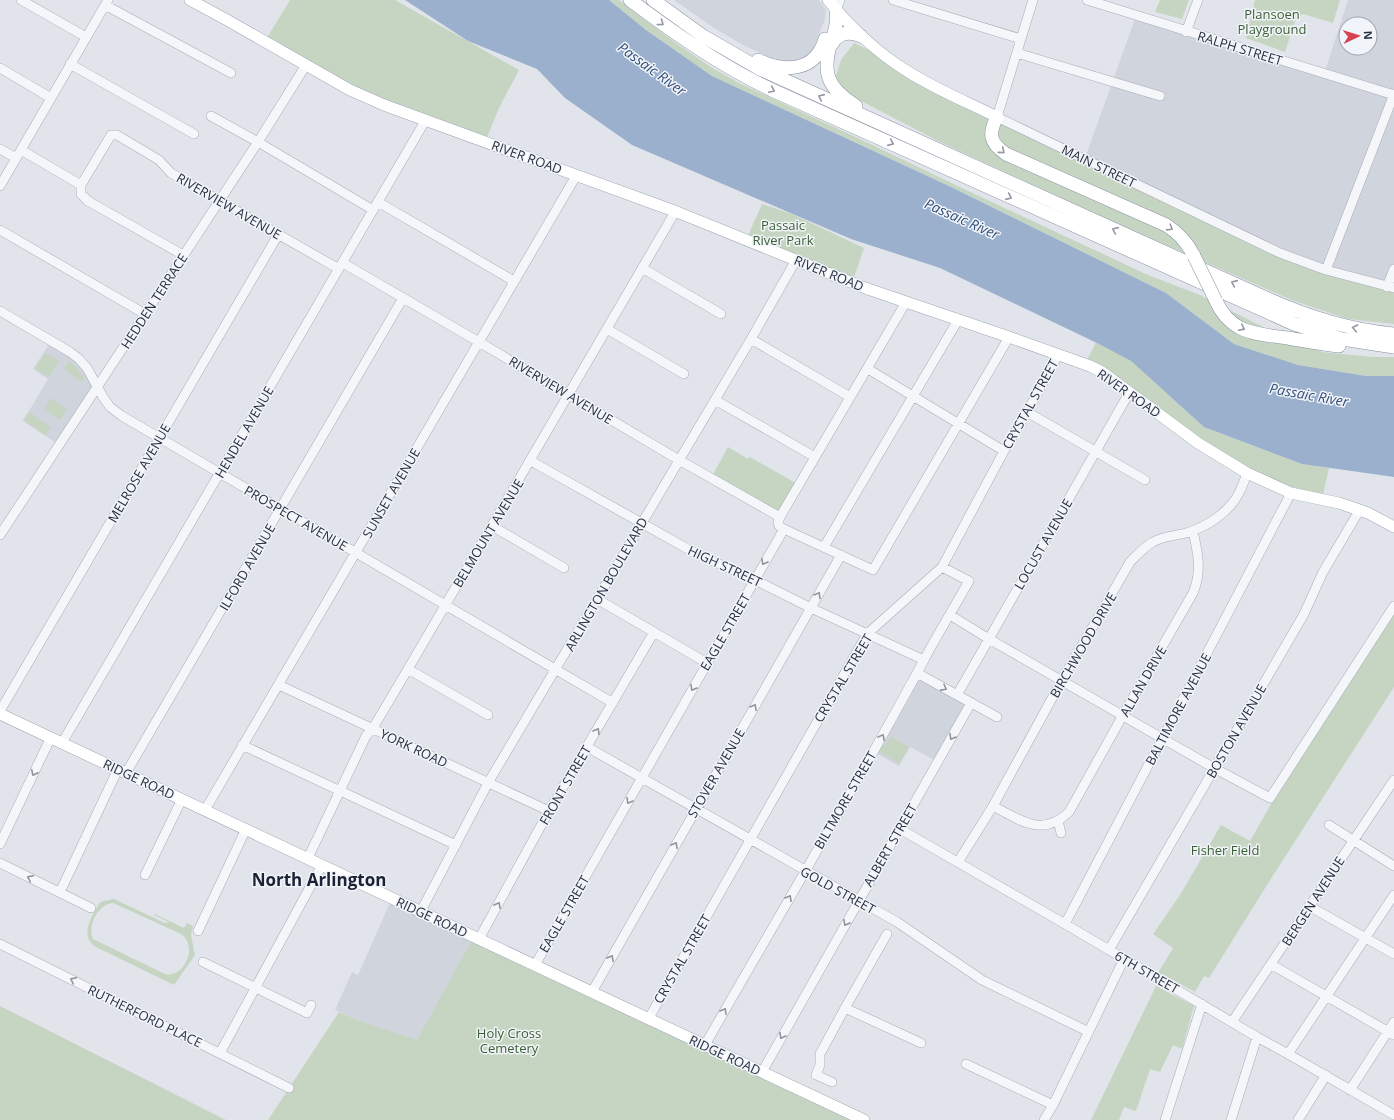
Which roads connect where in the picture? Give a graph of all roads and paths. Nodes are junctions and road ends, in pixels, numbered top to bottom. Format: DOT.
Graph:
graph roads {
  1 [pos="21,0"];
  2 [pos="190,0"];
  3 [pos="630,0"];
  4 [pos="652,0"];
  5 [pos="893,0"];
  6 [pos="1033,0"];
  7 [pos="1088,0"];
  8 [pos="1198,0"];
  9 [pos="107,2"];
  10 [pos="835,3"];
  11 [pos="667,11"];
  12 [pos="1186,32"];
  13 [pos="861,36"];
  14 [pos="86,37"];
  15 [pos="1021,39"];
  16 [pos="827,52"];
  17 [pos="1017,53"];
  18 [pos="70,64"];
  19 [pos="306,65"];
  20 [pos="0,68"];
  21 [pos="231,73"];
  22 [pos="1394,95"];
  23 [pos="1160,96"];
  24 [pos="51,98"];
  25 [pos="211,116"];
  26 [pos="997,117"];
  27 [pos="425,121"];
  28 [pos="194,134"];
  29 [pos="258,142"];
  30 [pos="0,149"];
  31 [pos="21,150"];
  32 [pos="16,158"];
  33 [pos="972,165"];
  34 [pos="576,176"];
  35 [pos="81,185"];
  36 [pos="0,186"];
  37 [pos="220,201"];
  38 [pos="378,202"];
  39 [pos="373,210"];
  40 [pos="675,212"];
  41 [pos="0,230"];
  42 [pos="278,235"];
  43 [pos="183,255"];
  44 [pos="796,260"];
  45 [pos="341,266"];
  46 [pos="642,268"];
  47 [pos="1394,269"];
  48 [pos="1326,270"];
  49 [pos="514,281"];
  50 [pos="1391,288"];
  51 [pos="403,298"];
  52 [pos="906,302"];
  53 [pos="0,311"];
  54 [pos="145,314"];
  55 [pos="721,314"];
  56 [pos="958,320"];
  57 [pos="607,329"];
  58 [pos="1394,334"];
  59 [pos="1009,337"];
  60 [pos="751,339"];
  61 [pos="479,342"];
  62 [pos="1394,347"];
  63 [pos="1394,352"];
  64 [pos="1058,355"];
  65 [pos="868,369"];
  66 [pos="684,374"];
  67 [pos="98,386"];
  68 [pos="1129,393"];
  69 [pos="569,395"];
  70 [pos="850,397"];
  71 [pos="914,397"];
  72 [pos="714,400"];
  73 [pos="1027,412"];
  74 [pos="959,423"];
  75 [pos="160,438"];
  76 [pos="1004,450"];
  77 [pos="1096,452"];
  78 [pos="815,457"];
  79 [pos="679,460"];
  80 [pos="531,461"];
  81 [pos="220,473"];
  82 [pos="1247,473"];
  83 [pos="1145,480"];
  84 [pos="1291,493"];
  85 [pos="281,509"];
  86 [pos="1359,511"];
  87 [pos="780,517"];
  88 [pos="642,523"];
  89 [pos="492,526"];
  90 [pos="1394,527"];
  91 [pos="784,528"];
  92 [pos="1193,530"];
  93 [pos="0,535"];
  94 [pos="824,547"];
  95 [pos="356,552"];
  96 [pos="841,555"];
  97 [pos="942,567"];
  98 [pos="564,568"];
  99 [pos="755,580"];
  100 [pos="597,599"];
  101 [pos="445,604"];
  102 [pos="1394,606"];
  103 [pos="811,608"];
  104 [pos="950,615"];
  105 [pos="654,632"];
  106 [pos="867,634"];
  107 [pos="989,639"];
  108 [pos="924,660"];
  109 [pos="707,663"];
  110 [pos="408,669"];
  111 [pos="555,670"];
  112 [pos="917,673"];
  113 [pos="1062,680"];
  114 [pos="278,685"];
  115 [pos="957,695"];
  116 [pos="613,703"];
  117 [pos="972,703"];
  118 [pos="0,712"];
  119 [pos="488,715"];
  120 [pos="1123,715"];
  121 [pos="997,717"];
  122 [pos="373,728"];
  123 [pos="51,738"];
  124 [pos="1163,738"];
  125 [pos="62,743"];
  126 [pos="242,746"];
  127 [pos="587,748"];
  128 [pos="1214,768"];
  129 [pos="122,771"];
  130 [pos="642,778"];
  131 [pos="1394,780"];
  132 [pos="488,783"];
  133 [pos="340,791"];
  134 [pos="182,799"];
  135 [pos="994,806"];
  136 [pos="696,809"];
  137 [pos="205,810"];
  138 [pos="549,811"];
  139 [pos="1058,821"];
  140 [pos="1329,825"];
  141 [pos="900,828"];
  142 [pos="246,829"];
  143 [pos="1061,833"];
  144 [pos="750,839"];
  145 [pos="1353,840"];
  146 [pos="0,844"];
  147 [pos="456,845"];
  148 [pos="308,858"];
  149 [pos="958,862"];
  150 [pos="0,863"];
  151 [pos="322,864"];
  152 [pos="1394,866"];
  153 [pos="804,871"];
  154 [pos="145,875"];
  155 [pos="60,892"];
  156 [pos="1394,895"];
  157 [pos="858,901"];
  158 [pos="1309,906"];
  159 [pos="91,908"];
  160 [pos="421,911"];
  161 [pos="1065,924"];
  162 [pos="198,931"];
  163 [pos="887,934"];
  164 [pos="1365,937"];
  165 [pos="480,939"];
  166 [pos="0,944"];
  167 [pos="1109,950"];
  168 [pos="1394,954"];
  169 [pos="1124,959"];
  170 [pos="203,962"];
  171 [pos="535,965"];
  172 [pos="1272,965"];
  173 [pos="255,988"];
  174 [pos="592,992"];
  175 [pos="1326,996"];
  176 [pos="1202,1004"];
  177 [pos="311,1005"];
  178 [pos="845,1008"];
  179 [pos="649,1018"];
  180 [pos="1232,1022"];
  181 [pos="1394,1022"];
  182 [pos="1089,1032"];
  183 [pos="1391,1033"];
  184 [pos="1257,1037"];
  185 [pos="921,1044"];
  186 [pos="705,1045"];
  187 [pos="220,1053"];
  188 [pos="1288,1054"];
  189 [pos="966,1064"];
  190 [pos="762,1072"];
  191 [pos="1326,1075"];
  192 [pos="832,1082"];
  193 [pos="289,1088"];
  194 [pos="1350,1090"];
  195 [pos="1054,1106"];
  196 [pos="1390,1113"];
  197 [pos="864,1120"];
  198 [pos="1044,1120"];
  199 [pos="1165,1120"];
  200 [pos="1231,1120"];
  201 [pos="1298,1120"];
  202 [pos="1382,1120"];
  1 -- 14 [label="street"];
  2 -- 19 [label="main road, RIVER ROAD"];
  3 -- 62 [label="highway, one-way"];
  4 -- 11 [label="highway"];
  5 -- 15 [label="street"];
  6 -- 15 [label="street"];
  7 -- 12 [label="street, RALPH STREET"];
  8 -- 12 [label="street"];
  9 -- 14 [label="street"];
  9 -- 21 [label="street"];
  10 -- 11 [label="highway"];
  10 -- 13 [label="main road, MAIN STREET"];
  10 -- 16 [label="highway"];
  33 -- 11 [label="highway, one-way"];
  12 -- 22 [label="street, RALPH STREET"];
  13 -- 16 [label="highway"];
  13 -- 26 [label="main road, MAIN STREET"];
  14 -- 18 [label="street"];
  15 -- 17 [label="street"];
  16 -- 33 [label="highway"];
  17 -- 23 [label="street"];
  17 -- 26 [label="street"];
  18 -- 24 [label="street"];
  18 -- 28 [label="street"];
  19 -- 27 [label="main road, RIVER ROAD"];
  19 -- 29 [label="street, HEDDEN TERRACE"];
  20 -- 24 [label="street"];
  22 -- 48 [label="street"];
  24 -- 31 [label="street"];
  25 -- 29 [label="street"];
  26 -- 48 [label="street, MAIN STREET"];
  26 -- 63 [label="highway, one-way, bridge"];
  27 -- 34 [label="main road, RIVER ROAD"];
  27 -- 38 [label="street, HENDEL AVENUE"];
  29 -- 37 [label="street, HEDDEN TERRACE"];
  29 -- 39 [label="street"];
  30 -- 32 [label="street"];
  31 -- 32 [label="street"];
  31 -- 35 [label="street"];
  32 -- 36 [label="street"];
  58 -- 33 [label="highway, one-way"];
  34 -- 40 [label="main road, RIVER ROAD"];
  34 -- 49 [label="street, SUNSET AVENUE"];
  35 -- 37 [label="street, RIVERVIEW AVENUE"];
  35 -- 43 [label="street"];
  37 -- 42 [label="street, RIVERVIEW AVENUE"];
  37 -- 43 [label="street, HEDDEN TERRACE"];
  38 -- 39 [label="street, HENDEL AVENUE"];
  38 -- 49 [label="street"];
  39 -- 45 [label="street, HENDEL AVENUE"];
  40 -- 44 [label="main road, RIVER ROAD"];
  40 -- 46 [label="street, BELMOUNT AVENUE"];
  41 -- 54 [label="street"];
  42 -- 45 [label="street, RIVERVIEW AVENUE"];
  42 -- 75 [label="street, MELROSE AVENUE"];
  43 -- 54 [label="street, HEDDEN TERRACE"];
  44 -- 52 [label="main road, RIVER ROAD"];
  44 -- 60 [label="street, ARLINGTON BOULEVARD"];
  45 -- 51 [label="street, RIVERVIEW AVENUE"];
  45 -- 81 [label="street, HENDEL AVENUE"];
  46 -- 55 [label="street"];
  46 -- 57 [label="street, BELMOUNT AVENUE"];
  47 -- 50 [label="street"];
  48 -- 50 [label="street, MAIN STREET"];
  49 -- 61 [label="street, SUNSET AVENUE"];
  51 -- 61 [label="street, RIVERVIEW AVENUE"];
  51 -- 85 [label="street, ILFORD AVENUE"];
  52 -- 56 [label="main road, RIVER ROAD"];
  52 -- 65 [label="street"];
  53 -- 67 [label="street, PROSPECT AVENUE"];
  54 -- 67 [label="street, HEDDEN TERRACE"];
  56 -- 59 [label="main road, RIVER ROAD"];
  56 -- 71 [label="street"];
  57 -- 66 [label="street"];
  57 -- 69 [label="street, BELMOUNT AVENUE"];
  59 -- 64 [label="main road, RIVER ROAD"];
  59 -- 74 [label="street"];
  60 -- 70 [label="street"];
  60 -- 72 [label="street, ARLINGTON BOULEVARD"];
  61 -- 69 [label="street, RIVERVIEW AVENUE"];
  61 -- 95 [label="street, SUNSET AVENUE"];
  64 -- 68 [label="main road, RIVER ROAD"];
  64 -- 73 [label="street, CRYSTAL STREET"];
  65 -- 70 [label="street"];
  65 -- 71 [label="street"];
  67 -- 75 [label="street, PROSPECT AVENUE"];
  67 -- 93 [label="street, HEDDEN TERRACE"];
  68 -- 77 [label="street, LOCUST AVENUE"];
  68 -- 82 [label="main road, RIVER ROAD"];
  69 -- 79 [label="street, RIVERVIEW AVENUE"];
  69 -- 80 [label="street, BELMOUNT AVENUE"];
  70 -- 78 [label="street"];
  71 -- 74 [label="street"];
  71 -- 94 [label="street"];
  72 -- 78 [label="street"];
  72 -- 79 [label="street, ARLINGTON BOULEVARD"];
  73 -- 76 [label="street, CRYSTAL STREET"];
  73 -- 77 [label="street"];
  74 -- 76 [label="street"];
  74 -- 96 [label="street"];
  75 -- 81 [label="street, PROSPECT AVENUE"];
  75 -- 118 [label="street, MELROSE AVENUE"];
  76 -- 97 [label="street, CRYSTAL STREET"];
  77 -- 83 [label="street"];
  77 -- 107 [label="street, LOCUST AVENUE"];
  78 -- 87 [label="street"];
  79 -- 87 [label="street, RIVERVIEW AVENUE"];
  79 -- 88 [label="street, ARLINGTON BOULEVARD"];
  80 -- 88 [label="street, HIGH STREET"];
  80 -- 89 [label="street, BELMOUNT AVENUE"];
  81 -- 85 [label="street, PROSPECT AVENUE"];
  81 -- 125 [label="street, HENDEL AVENUE"];
  82 -- 84 [label="main road, RIVER ROAD"];
  82 -- 92 [label="street, BIRCHWOOD DRIVE"];
  84 -- 86 [label="main road, RIVER ROAD"];
  84 -- 124 [label="street, BALTIMORE AVENUE"];
  85 -- 95 [label="street, PROSPECT AVENUE"];
  85 -- 129 [label="street, ILFORD AVENUE"];
  86 -- 90 [label="main road, RIVER ROAD"];
  86 -- 128 [label="street, BOSTON AVENUE"];
  87 -- 91 [label="street"];
  88 -- 99 [label="street, HIGH STREET"];
  88 -- 100 [label="street, ARLINGTON BOULEVARD"];
  89 -- 98 [label="street"];
  89 -- 101 [label="street, BELMOUNT AVENUE"];
  91 -- 94 [label="street"];
  91 -- 99 [label="street, EAGLE STREET, one-way"];
  92 -- 113 [label="street, BIRCHWOOD DRIVE"];
  92 -- 120 [label="street, ALLAN DRIVE"];
  94 -- 96 [label="street"];
  95 -- 101 [label="street, PROSPECT AVENUE"];
  95 -- 114 [label="street, SUNSET AVENUE"];
  103 -- 96 [label="street, STOVER AVENUE, one-way"];
  97 -- 104 [label="street, BILTMORE STREET"];
  97 -- 106 [label="street, CRYSTAL STREET"];
  99 -- 103 [label="street, HIGH STREET"];
  99 -- 109 [label="street, EAGLE STREET"];
  100 -- 105 [label="street"];
  100 -- 111 [label="street, ARLINGTON BOULEVARD"];
  101 -- 110 [label="street, BELMOUNT AVENUE"];
  101 -- 111 [label="street, PROSPECT AVENUE"];
  102 -- 128 [label="street"];
  103 -- 106 [label="street, HIGH STREET"];
  136 -- 103 [label="street, STOVER AVENUE, one-way"];
  104 -- 107 [label="street"];
  104 -- 108 [label="street, BILTMORE STREET"];
  105 -- 109 [label="street"];
  105 -- 116 [label="street, FRONT STREET"];
  106 -- 108 [label="street, HIGH STREET"];
  106 -- 144 [label="street, CRYSTAL STREET"];
  107 -- 113 [label="street"];
  107 -- 115 [label="street, LOCUST AVENUE"];
  108 -- 112 [label="street, BILTMORE STREET"];
  109 -- 130 [label="street, EAGLE STREET, one-way"];
  110 -- 119 [label="street"];
  110 -- 122 [label="street, BELMOUNT AVENUE"];
  111 -- 116 [label="street, PROSPECT AVENUE"];
  111 -- 132 [label="street, ARLINGTON BOULEVARD"];
  112 -- 115 [label="street, one-way"];
  153 -- 112 [label="street, BILTMORE STREET, one-way"];
  113 -- 120 [label="street"];
  113 -- 135 [label="street, BIRCHWOOD DRIVE"];
  114 -- 122 [label="street, YORK ROAD"];
  114 -- 126 [label="street, SUNSET AVENUE"];
  115 -- 117 [label="street"];
  127 -- 116 [label="street, FRONT STREET, one-way"];
  117 -- 121 [label="street"];
  117 -- 141 [label="street, ALBERT STREET, one-way"];
  118 -- 123 [label="main road, RIDGE ROAD"];
  120 -- 124 [label="street"];
  120 -- 139 [label="street, ALLAN DRIVE"];
  122 -- 132 [label="street, YORK ROAD"];
  122 -- 133 [label="street, BELMOUNT AVENUE"];
  123 -- 125 [label="main road, RIDGE ROAD"];
  123 -- 146 [label="street, one-way"];
  124 -- 128 [label="street"];
  124 -- 161 [label="street, BALTIMORE AVENUE"];
  125 -- 129 [label="main road, RIDGE ROAD"];
  126 -- 133 [label="street"];
  126 -- 137 [label="street, SUNSET AVENUE"];
  127 -- 130 [label="street, GOLD STREET"];
  127 -- 138 [label="street, FRONT STREET"];
  128 -- 167 [label="street, BOSTON AVENUE"];
  129 -- 134 [label="main road, RIDGE ROAD"];
  129 -- 155 [label="street, ILFORD AVENUE"];
  130 -- 136 [label="street, GOLD STREET"];
  130 -- 171 [label="street, EAGLE STREET, one-way"];
  131 -- 145 [label="street, BERGEN AVENUE"];
  132 -- 138 [label="street, YORK ROAD"];
  132 -- 147 [label="street, ARLINGTON BOULEVARD"];
  133 -- 147 [label="street"];
  133 -- 148 [label="street, BELMOUNT AVENUE"];
  134 -- 137 [label="main road, RIDGE ROAD"];
  134 -- 154 [label="street"];
  135 -- 139 [label="street"];
  135 -- 149 [label="street, BIRCHWOOD DRIVE"];
  136 -- 144 [label="street, GOLD STREET"];
  174 -- 136 [label="street, STOVER AVENUE, one-way"];
  137 -- 142 [label="main road, RIDGE ROAD"];
  165 -- 138 [label="street, FRONT STREET, one-way"];
  139 -- 143 [label="street"];
  140 -- 145 [label="street"];
  141 -- 149 [label="street, 6TH STREET"];
  141 -- 157 [label="street, ALBERT STREET"];
  142 -- 148 [label="main road, RIDGE ROAD"];
  142 -- 162 [label="street"];
  144 -- 153 [label="street, GOLD STREET"];
  144 -- 179 [label="street, CRYSTAL STREET"];
  145 -- 152 [label="street"];
  145 -- 158 [label="street, BERGEN AVENUE"];
  147 -- 160 [label="street, ARLINGTON BOULEVARD"];
  148 -- 151 [label="main road, RIDGE ROAD"];
  149 -- 161 [label="street, 6TH STREET"];
  155 -- 150 [label="street, one-way"];
  151 -- 160 [label="main road, RIDGE ROAD"];
  151 -- 173 [label="street"];
  153 -- 157 [label="street, GOLD STREET"];
  186 -- 153 [label="street, BILTMORE STREET, one-way"];
  155 -- 159 [label="street"];
  156 -- 164 [label="street"];
  157 -- 182 [label="street, GOLD STREET"];
  157 -- 190 [label="street, ALBERT STREET, one-way"];
  158 -- 164 [label="street"];
  158 -- 172 [label="street, BERGEN AVENUE"];
  160 -- 165 [label="main road, RIDGE ROAD"];
  161 -- 167 [label="street, 6TH STREET"];
  163 -- 178 [label="street"];
  164 -- 168 [label="street"];
  164 -- 175 [label="street"];
  165 -- 171 [label="main road, RIDGE ROAD"];
  187 -- 166 [label="street, RUTHERFORD PLACE, one-way"];
  167 -- 169 [label="street, 6TH STREET"];
  169 -- 176 [label="street, 6TH STREET"];
  169 -- 182 [label="street"];
  170 -- 173 [label="street"];
  171 -- 174 [label="main road, RIDGE ROAD"];
  172 -- 175 [label="street"];
  172 -- 180 [label="street, BERGEN AVENUE"];
  173 -- 177 [label="street"];
  173 -- 187 [label="street"];
  174 -- 179 [label="main road, RIDGE ROAD"];
  175 -- 183 [label="street"];
  175 -- 188 [label="street"];
  176 -- 180 [label="street, 6TH STREET"];
  176 -- 199 [label="street"];
  178 -- 185 [label="street"];
  178 -- 192 [label="street"];
  179 -- 186 [label="main road, RIDGE ROAD"];
  180 -- 184 [label="street, 6TH STREET"];
  181 -- 183 [label="street"];
  182 -- 195 [label="street"];
  183 -- 194 [label="street"];
  184 -- 188 [label="street, 6TH STREET"];
  184 -- 200 [label="street"];
  186 -- 190 [label="main road, RIDGE ROAD"];
  187 -- 193 [label="street, RUTHERFORD PLACE"];
  188 -- 191 [label="street, 6TH STREET"];
  189 -- 195 [label="street"];
  190 -- 197 [label="main road, RIDGE ROAD"];
  191 -- 194 [label="street, 6TH STREET"];
  191 -- 201 [label="street"];
  194 -- 196 [label="street, 6TH STREET"];
  195 -- 198 [label="street"];
  196 -- 202 [label="street"];
}
